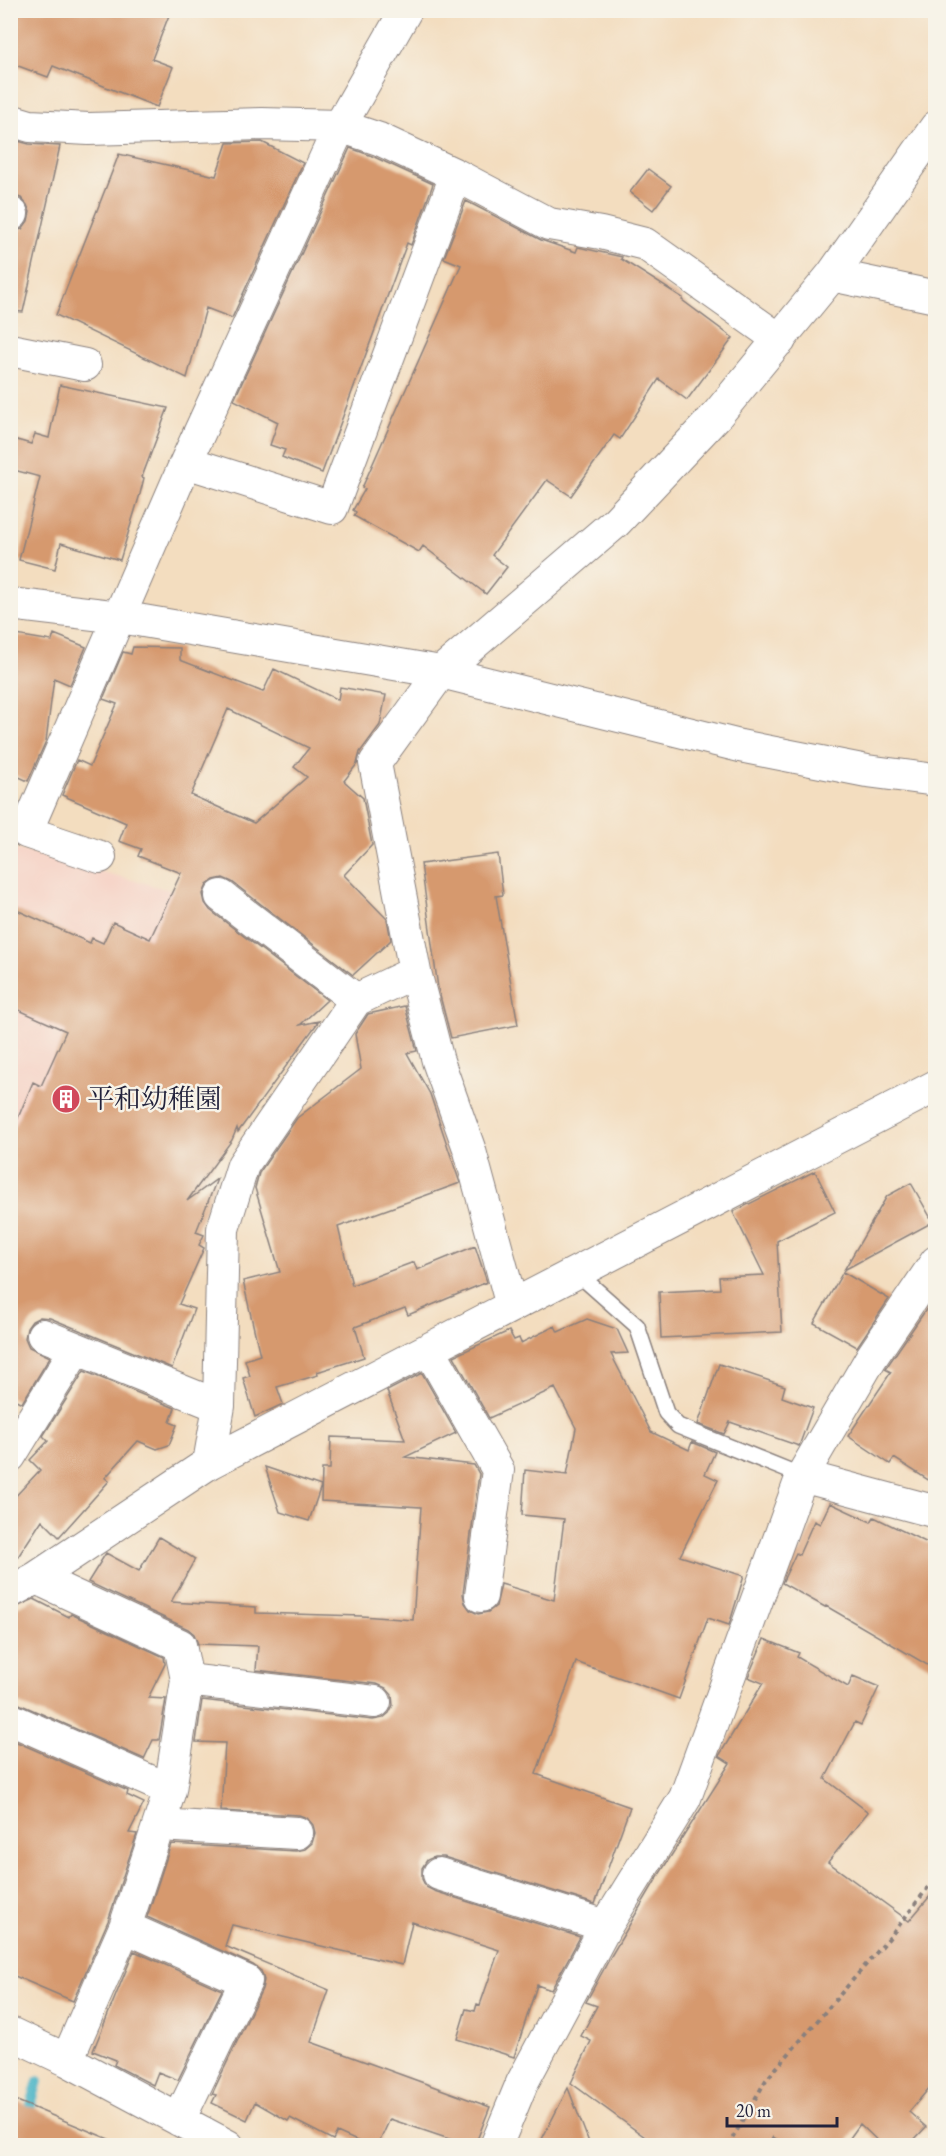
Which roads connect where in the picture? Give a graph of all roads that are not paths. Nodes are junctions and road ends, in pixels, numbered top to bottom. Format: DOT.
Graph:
graph roads {
  1 [pos="406,10"];
  2 [pos="10,120"];
  3 [pos="340,126"];
  4 [pos="936,127"];
  5 [pos="456,175"];
  6 [pos="832,275"];
  7 [pos="936,297"];
  8 [pos="780,340"];
  9 [pos="10,350"];
  10 [pos="85,365"];
  11 [pos="186,462"];
  12 [pos="10,604"];
  13 [pos="120,617"];
  14 [pos="441,672"];
  15 [pos="936,780"];
  16 [pos="100,857"];
  17 [pos="221,896"];
  18 [pos="415,972"];
  19 [pos="356,1000"];
  20 [pos="936,1086"];
  21 [pos="936,1262"];
  22 [pos="576,1272"];
  23 [pos="512,1306"];
  24 [pos="43,1335"];
  25 [pos="76,1349"];
  26 [pos="429,1349"];
  27 [pos="219,1406"];
  28 [pos="10,1456"];
  29 [pos="209,1464"];
  30 [pos="802,1476"];
  31 [pos="936,1506"];
  32 [pos="23,1585"];
  33 [pos="481,1596"];
  34 [pos="188,1680"];
  35 [pos="375,1702"];
  36 [pos="10,1719"];
  37 [pos="170,1790"];
  38 [pos="159,1825"];
  39 [pos="297,1833"];
  40 [pos="439,1874"];
  41 [pos="606,1926"];
  42 [pos="125,1927"];
  43 [pos="10,2033"];
  44 [pos="67,2060"];
  45 [pos="178,2120"];
  46 [pos="228,2145"];
  47 [pos="496,2145"];
  1 -- 3 [label="street"];
  2 -- 3 [label="street"];
  3 -- 5 [label="street"];
  3 -- 11 [label="street"];
  4 -- 6 [label="street"];
  5 -- 8 [label="street"];
  5 -- 11 [label="street"];
  6 -- 7 [label="street"];
  6 -- 8 [label="street"];
  8 -- 14 [label="street"];
  9 -- 10 [label="street"];
  11 -- 13 [label="street"];
  12 -- 13 [label="street"];
  13 -- 14 [label="street"];
  13 -- 16 [label="street"];
  14 -- 15 [label="street"];
  14 -- 18 [label="street"];
  17 -- 19 [label="street"];
  18 -- 19 [label="street"];
  18 -- 23 [label="street"];
  19 -- 27 [label="street"];
  20 -- 22 [label="street"];
  21 -- 30 [label="street"];
  22 -- 23 [label="street"];
  22 -- 30 [label="lane"];
  23 -- 26 [label="street"];
  24 -- 25 [label="street"];
  25 -- 27 [label="street"];
  25 -- 28 [label="street"];
  26 -- 29 [label="street"];
  26 -- 33 [label="street"];
  27 -- 29 [label="street"];
  29 -- 32 [label="street"];
  30 -- 31 [label="street"];
  30 -- 41 [label="street"];
  32 -- 34 [label="street"];
  34 -- 35 [label="street"];
  34 -- 37 [label="street"];
  36 -- 37 [label="street"];
  37 -- 38 [label="street"];
  38 -- 39 [label="street"];
  38 -- 42 [label="street"];
  40 -- 41 [label="street"];
  41 -- 47 [label="street"];
  42 -- 44 [label="street"];
  42 -- 45 [label="street"];
  43 -- 44 [label="street"];
  44 -- 45 [label="street"];
  45 -- 46 [label="street"];
}
